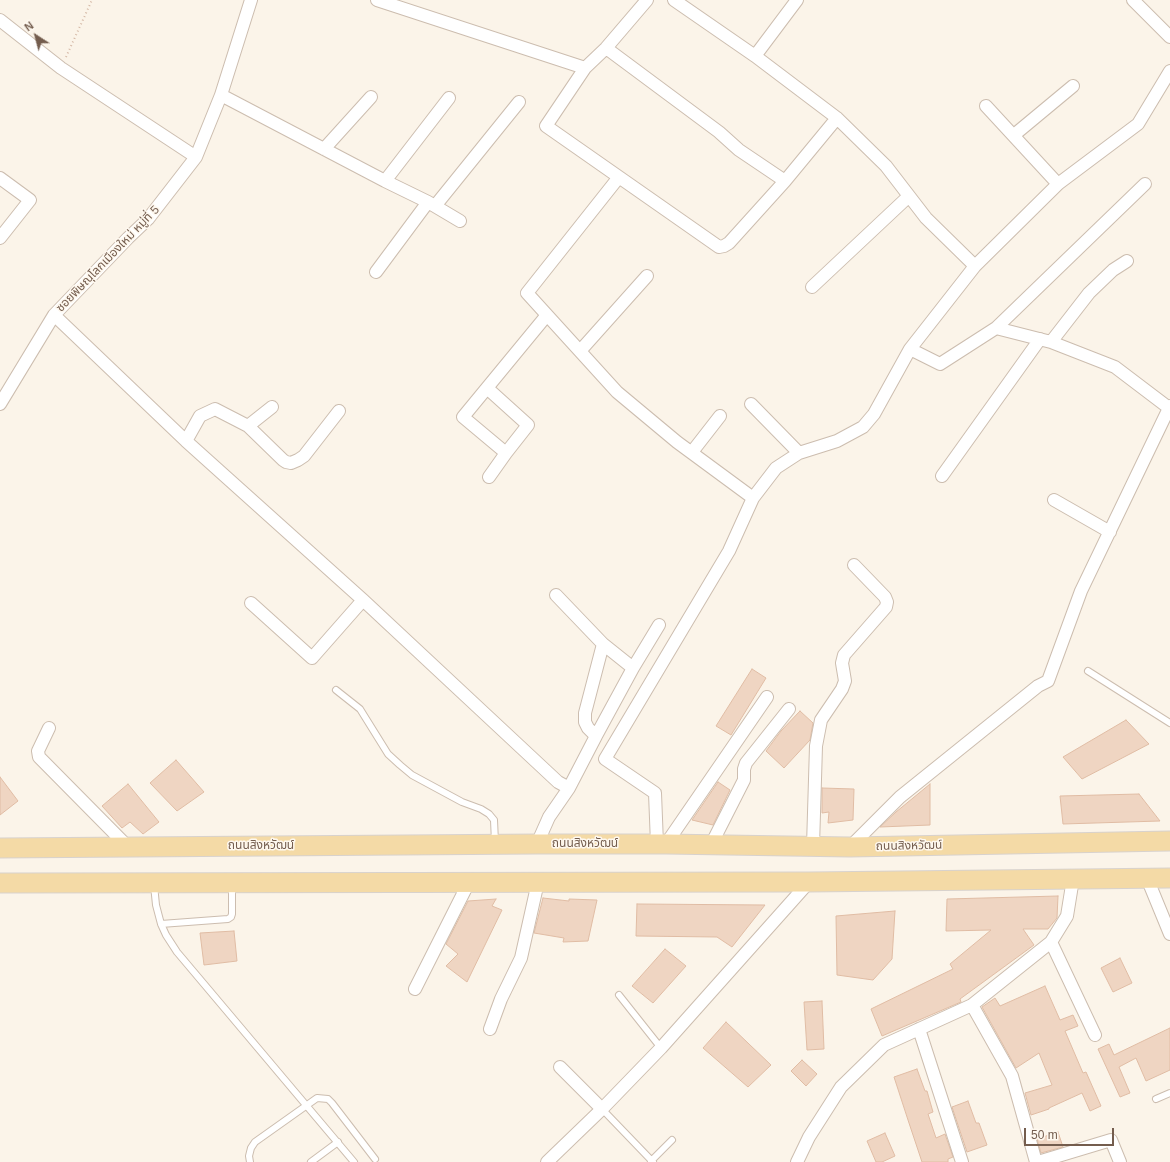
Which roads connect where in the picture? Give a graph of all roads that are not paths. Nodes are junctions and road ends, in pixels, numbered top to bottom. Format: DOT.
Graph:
graph roads {
  1 [pos="251,0"];
  2 [pos="378,0"];
  3 [pos="646,0"];
  4 [pos="674,0"];
  5 [pos="797,0"];
  6 [pos="1133,0"];
  7 [pos="0,20"];
  8 [pos="1170,38"];
  9 [pos="606,48"];
  10 [pos="755,56"];
  11 [pos="585,68"];
  12 [pos="1170,71"];
  13 [pos="1073,86"];
  14 [pos="221,95"];
  15 [pos="371,97"];
  16 [pos="449,98"];
  17 [pos="519,102"];
  18 [pos="986,106"];
  19 [pos="837,118"];
  20 [pos="1014,136"];
  21 [pos="324,149"];
  22 [pos="196,158"];
  23 [pos="619,177"];
  24 [pos="0,178"];
  25 [pos="785,180"];
  26 [pos="385,181"];
  27 [pos="1058,184"];
  28 [pos="1145,184"];
  29 [pos="909,196"];
  30 [pos="431,204"];
  31 [pos="460,221"];
  32 [pos="0,238"];
  33 [pos="1127,261"];
  34 [pos="975,266"];
  35 [pos="376,272"];
  36 [pos="647,276"];
  37 [pos="812,288"];
  38 [pos="54,315"];
  39 [pos="547,315"];
  40 [pos="996,328"];
  41 [pos="1046,341"];
  42 [pos="910,349"];
  43 [pos="580,351"];
  44 [pos="487,388"];
  45 [pos="0,404"];
  46 [pos="751,404"];
  47 [pos="272,407"];
  48 [pos="339,412"];
  49 [pos="1169,414"];
  50 [pos="720,416"];
  51 [pos="248,426"];
  52 [pos="186,441"];
  53 [pos="692,452"];
  54 [pos="506,453"];
  55 [pos="799,453"];
  56 [pos="942,476"];
  57 [pos="489,477"];
  58 [pos="753,498"];
  59 [pos="1054,500"];
  60 [pos="1110,532"];
  61 [pos="854,566"];
  62 [pos="556,595"];
  63 [pos="363,600"];
  64 [pos="251,603"];
  65 [pos="659,625"];
  66 [pos="603,644"];
  67 [pos="633,668"];
  68 [pos="1088,671"];
  69 [pos="336,690"];
  70 [pos="767,697"];
  71 [pos="789,709"];
  72 [pos="1170,723"];
  73 [pos="49,728"];
  74 [pos="596,736"];
  75 [pos="569,788"];
  76 [pos="1170,841"];
  77 [pos="495,844"];
  78 [pos="537,844"];
  79 [pos="661,844"];
  80 [pos="711,845"];
  81 [pos="812,846"];
  82 [pos="128,847"];
  83 [pos="850,847"];
  84 [pos="0,848"];
  85 [pos="1147,878"];
  86 [pos="1170,878"];
  87 [pos="1074,879"];
  88 [pos="469,882"];
  89 [pos="538,882"];
  90 [pos="809,882"];
  91 [pos="0,883"];
  92 [pos="154,883"];
  93 [pos="232,883"];
  94 [pos="161,924"];
  95 [pos="1170,934"];
  96 [pos="1051,942"];
  97 [pos="415,988"];
  98 [pos="618,995"];
  99 [pos="972,1005"];
  100 [pos="490,1029"];
  101 [pos="919,1029"];
  102 [pos="1095,1035"];
  103 [pos="661,1048"];
  104 [pos="560,1067"];
  105 [pos="1170,1093"];
  106 [pos="1156,1099"];
  107 [pos="307,1104"];
  108 [pos="602,1109"];
  109 [pos="672,1140"];
  110 [pos="338,1142"];
  111 [pos="375,1159"];
  112 [pos="652,1161"];
  113 [pos="250,1162"];
  114 [pos="311,1162"];
  115 [pos="354,1162"];
  116 [pos="547,1162"];
  117 [pos="797,1162"];
  118 [pos="962,1162"];
  119 [pos="1037,1162"];
  120 [pos="1120,1162"];
  1 -- 14 [label="street, ซอยพิษณุโลกเมืองใหม่ หมู่ที่ 5"];
  2 -- 11 [label="street"];
  3 -- 9 [label="street"];
  4 -- 10 [label="street"];
  5 -- 10 [label="street"];
  6 -- 8 [label="street"];
  7 -- 22 [label="street"];
  9 -- 11 [label="street"];
  9 -- 25 [label="street"];
  10 -- 19 [label="street"];
  11 -- 23 [label="street"];
  12 -- 27 [label="street"];
  13 -- 20 [label="street"];
  14 -- 21 [label="street"];
  14 -- 22 [label="street, ซอยพิษณุโลกเมืองใหม่ หมู่ที่ 5"];
  15 -- 21 [label="street"];
  16 -- 26 [label="street"];
  17 -- 30 [label="street"];
  18 -- 20 [label="street"];
  19 -- 25 [label="street"];
  19 -- 29 [label="street"];
  20 -- 27 [label="street"];
  21 -- 26 [label="street"];
  22 -- 38 [label="street, ซอยพิษณุโลกเมืองใหม่ หมู่ที่ 5"];
  23 -- 25 [label="street"];
  23 -- 39 [label="street"];
  24 -- 32 [label="street"];
  26 -- 30 [label="street"];
  27 -- 34 [label="street"];
  28 -- 40 [label="street"];
  29 -- 34 [label="street"];
  29 -- 37 [label="street"];
  30 -- 31 [label="street"];
  30 -- 35 [label="street"];
  33 -- 41 [label="street"];
  34 -- 42 [label="street"];
  36 -- 43 [label="street"];
  38 -- 45 [label="street, ซอยพิษณุโลกเมืองใหม่ หมู่ที่ 5"];
  38 -- 52 [label="street"];
  39 -- 43 [label="street"];
  39 -- 44 [label="street"];
  40 -- 41 [label="street"];
  40 -- 42 [label="street"];
  41 -- 49 [label="street"];
  41 -- 56 [label="street"];
  42 -- 55 [label="street"];
  43 -- 53 [label="street"];
  44 -- 54 [label="street"];
  44 -- 54 [label="street"];
  46 -- 55 [label="street"];
  47 -- 51 [label="street"];
  48 -- 51 [label="street"];
  49 -- 60 [label="street"];
  50 -- 53 [label="street"];
  51 -- 52 [label="street"];
  52 -- 63 [label="street"];
  53 -- 58 [label="street"];
  54 -- 57 [label="street"];
  55 -- 58 [label="street"];
  58 -- 79 [label="street"];
  59 -- 60 [label="street"];
  60 -- 83 [label="street"];
  61 -- 81 [label="street"];
  62 -- 66 [label="street"];
  63 -- 64 [label="street"];
  63 -- 75 [label="street"];
  65 -- 67 [label="street"];
  66 -- 67 [label="street"];
  66 -- 74 [label="street"];
  67 -- 74 [label="street"];
  68 -- 72 [label="lane"];
  69 -- 77 [label="lane"];
  70 -- 79 [label="street"];
  71 -- 80 [label="street"];
  73 -- 82 [label="street"];
  74 -- 75 [label="street"];
  75 -- 78 [label="street"];
  76 -- 83 [label="main road, ถนนสิงหวัฒน์"];
  77 -- 78 [label="main road, ถนนสิงหวัฒน์"];
  77 -- 82 [label="main road, ถนนสิงหวัฒน์"];
  78 -- 79 [label="main road, ถนนสิงหวัฒน์"];
  79 -- 80 [label="main road, ถนนสิงหวัฒน์"];
  80 -- 81 [label="main road, ถนนสิงหวัฒน์"];
  81 -- 83 [label="main road, ถนนสิงหวัฒน์"];
  82 -- 84 [label="main road, ถนนสิงหวัฒน์"];
  85 -- 86 [label="main road"];
  85 -- 87 [label="main road"];
  85 -- 95 [label="street"];
  87 -- 90 [label="main road"];
  87 -- 96 [label="street"];
  88 -- 89 [label="main road"];
  88 -- 93 [label="main road"];
  88 -- 97 [label="street"];
  89 -- 90 [label="main road"];
  89 -- 100 [label="street"];
  90 -- 103 [label="street"];
  91 -- 92 [label="main road"];
  92 -- 93 [label="main road"];
  92 -- 94 [label="lane"];
  93 -- 94 [label="lane"];
  94 -- 107 [label="lane"];
  96 -- 99 [label="street"];
  96 -- 102 [label="street"];
  98 -- 103 [label="lane"];
  99 -- 101 [label="street"];
  99 -- 119 [label="street"];
  101 -- 117 [label="street"];
  101 -- 118 [label="street"];
  103 -- 108 [label="street"];
  104 -- 108 [label="street"];
  105 -- 106 [label="lane"];
  107 -- 110 [label="lane"];
  107 -- 111 [label="lane"];
  107 -- 113 [label="lane"];
  108 -- 112 [label="lane"];
  108 -- 116 [label="street"];
  109 -- 112 [label="lane"];
  110 -- 114 [label="lane"];
  110 -- 115 [label="lane"];
  119 -- 120 [label="street"];
}
